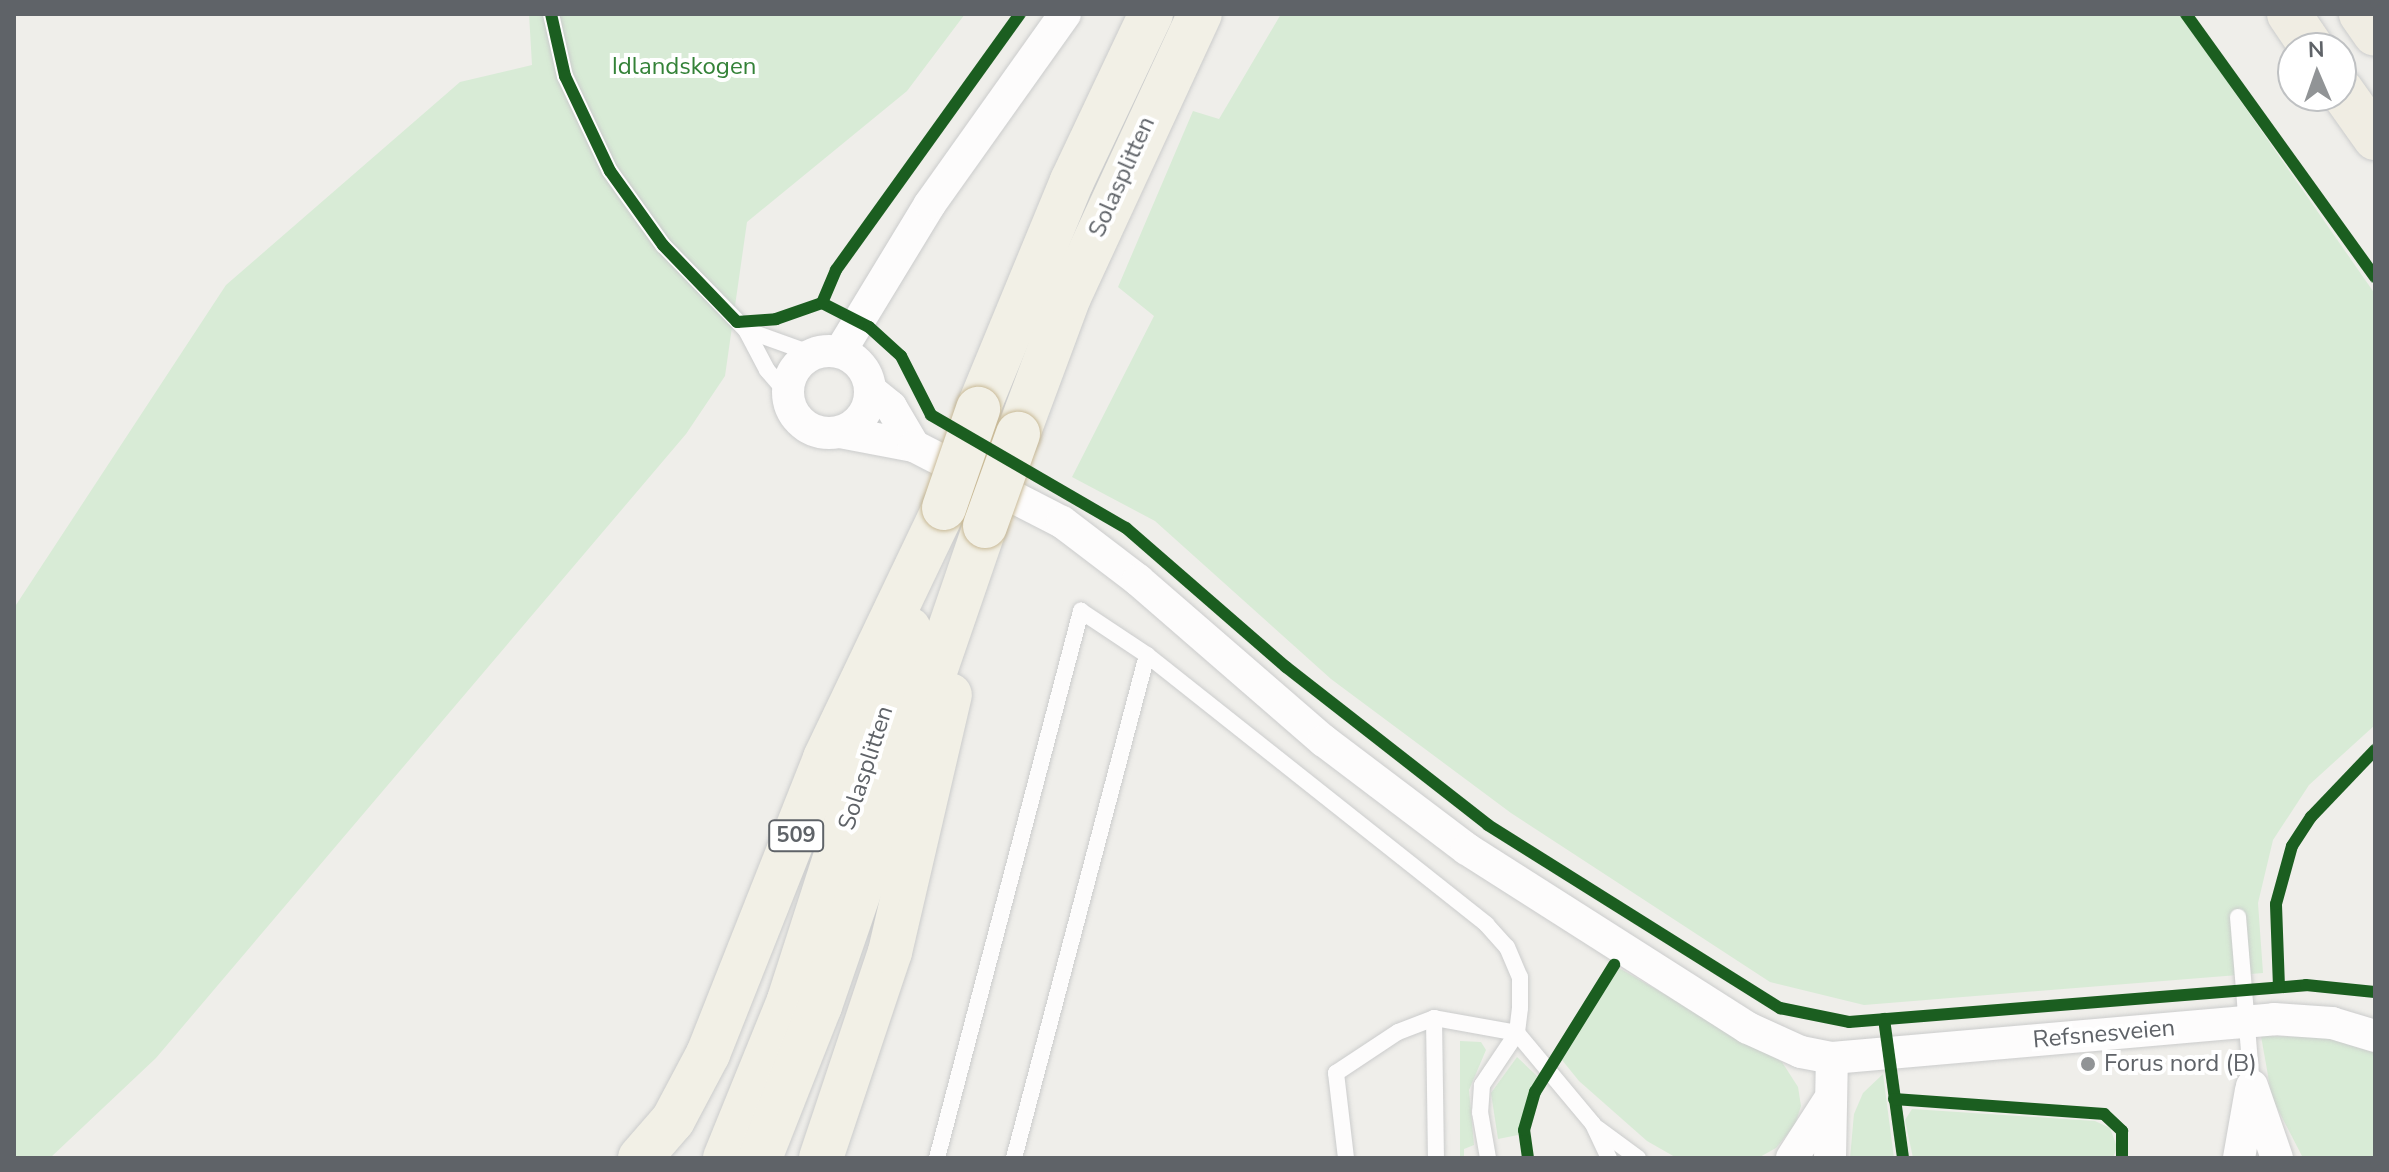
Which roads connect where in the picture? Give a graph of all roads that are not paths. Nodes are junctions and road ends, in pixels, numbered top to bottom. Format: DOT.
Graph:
graph roads {
  1 [pos="551,14"];
  2 [pos="1065,14"];
  3 [pos="1151,14"];
  4 [pos="1200,14"];
  5 [pos="2289,14"];
  6 [pos="2361,14"];
  7 [pos="2301,32"];
  8 [pos="2375,34"];
  9 [pos="2357,112"];
  10 [pos="2375,138"];
  11 [pos="746,330"];
  12 [pos="827,353"];
  13 [pos="870,390"];
  14 [pos="787,393"];
  15 [pos="840,432"];
  16 [pos="914,446"];
  17 [pos="944,508"];
  18 [pos="985,526"];
  19 [pos="1147,655"];
  20 [pos="2238,917"];
  21 [pos="1434,1018"];
  22 [pos="2246,1021"];
  23 [pos="1517,1033"];
  24 [pos="2375,1036"];
  25 [pos="1832,1058"];
  26 [pos="2252,1086"];
  27 [pos="1828,1102"];
  28 [pos="1593,1124"];
  29 [pos="745,1152"];
  30 [pos="640,1158"];
  31 [pos="821,1158"];
  32 [pos="937,1158"];
  33 [pos="1014,1158"];
  34 [pos="1346,1158"];
  35 [pos="1436,1158"];
  36 [pos="1488,1158"];
  37 [pos="1609,1158"];
  38 [pos="1638,1158"];
  39 [pos="1792,1158"];
  40 [pos="1830,1158"];
  41 [pos="2239,1158"];
  42 [pos="2277,1158"];
  1 -- 11 [label="lane"];
  2 -- 12 [label="street"];
  3 -- 17 [label="highway, Solasplitten / 509, bridge"];
  4 -- 18 [label="highway, Solasplitten / 509, bridge"];
  5 -- 7 [label="highway"];
  6 -- 8 [label="highway"];
  9 -- 10 [label="highway"];
  11 -- 12 [label="lane"];
  11 -- 14 [label="lane"];
  12 -- 13 [label="street"];
  12 -- 14 [label="street"];
  13 -- 15 [label="street"];
  13 -- 16 [label="street"];
  14 -- 15 [label="street"];
  15 -- 16 [label="street, Refsnesveien"];
  16 -- 25 [label="street, Refsnesveien"];
  17 -- 29 [label="highway, Solasplitten / 509"];
  17 -- 30 [label="highway, 509"];
  18 -- 29 [label="highway, Solasplitten / 509"];
  18 -- 31 [label="highway, 509"];
  19 -- 23 [label="lane"];
  19 -- 32 [label="lane"];
  19 -- 33 [label="lane"];
  20 -- 22 [label="lane"];
  21 -- 23 [label="lane"];
  21 -- 34 [label="lane"];
  21 -- 35 [label="lane"];
  22 -- 24 [label="street, Refsnesveien"];
  22 -- 25 [label="street, Refsnesveien"];
  22 -- 26 [label="lane"];
  23 -- 28 [label="lane"];
  23 -- 36 [label="lane"];
  25 -- 27 [label="street"];
  26 -- 41 [label="street"];
  26 -- 42 [label="street"];
  27 -- 39 [label="street"];
  27 -- 40 [label="street"];
  28 -- 37 [label="lane"];
  28 -- 38 [label="lane"];
}
